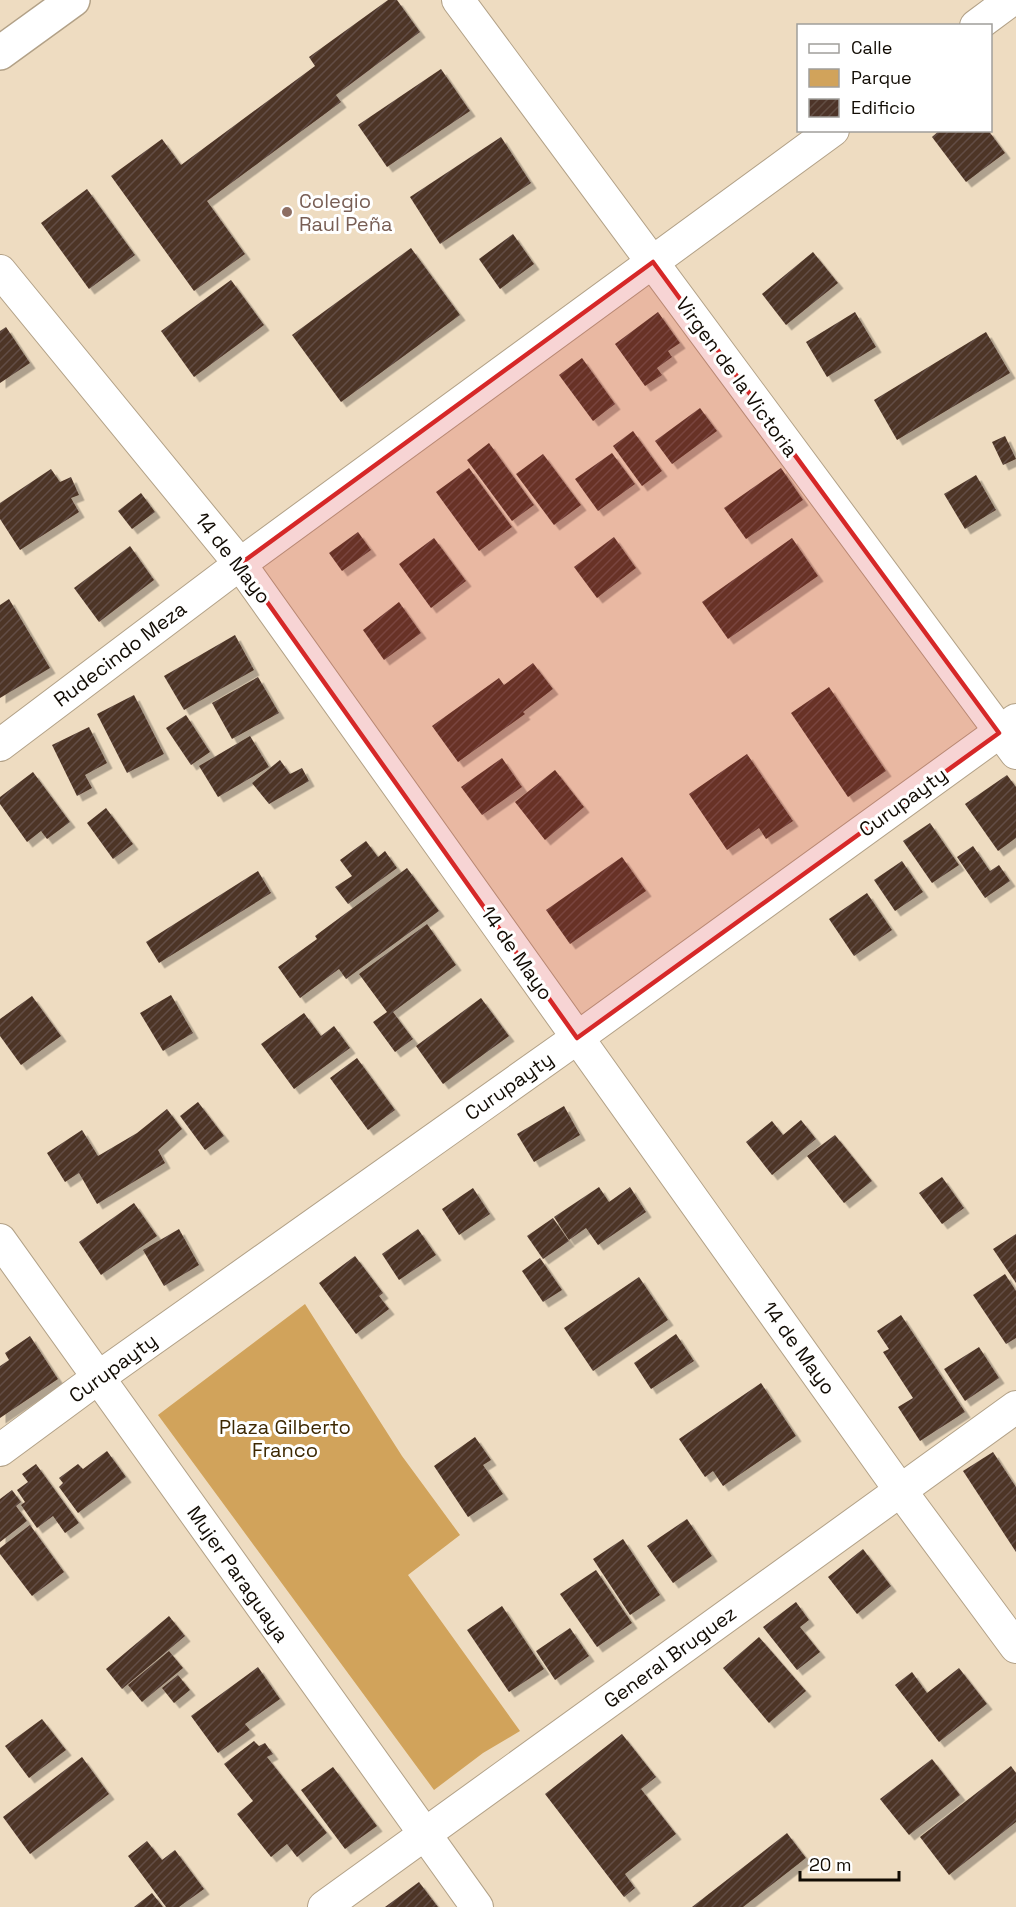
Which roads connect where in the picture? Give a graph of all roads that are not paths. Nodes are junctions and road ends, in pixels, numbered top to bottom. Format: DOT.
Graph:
graph roads {
  1 [pos="73,0"];
  2 [pos="458,0"];
  3 [pos="1011,0"];
  4 [pos="979,24"];
  5 [pos="0,53"];
  6 [pos="830,132"];
  7 [pos="653,262"];
  8 [pos="0,271"];
  9 [pos="240,564"];
  10 [pos="1010,735"];
  11 [pos="0,745"];
  12 [pos="577,1038"];
  13 [pos="0,1240"];
  14 [pos="99,1377"];
  15 [pos="1016,1407"];
  16 [pos="0,1450"];
  17 [pos="900,1490"];
  18 [pos="1016,1647"];
  19 [pos="424,1835"];
  20 [pos="324,1907"];
  21 [pos="477,1907"];
  1 -- 5 [label="street"];
  2 -- 7 [label="street, Virgen de la Victoria"];
  3 -- 4 [label="street"];
  6 -- 7 [label="street, Rudecindo Meza"];
  7 -- 9 [label="street, Rudecindo Meza"];
  7 -- 10 [label="street, Virgen de la Victoria"];
  8 -- 9 [label="street, 14 de Mayo"];
  9 -- 11 [label="street, Rudecindo Meza"];
  9 -- 12 [label="street, 14 de Mayo"];
  10 -- 12 [label="street, Curupayty"];
  12 -- 14 [label="street, Curupayty"];
  12 -- 17 [label="street, 14 de Mayo"];
  13 -- 14 [label="street, Mujer Paraguaya"];
  14 -- 16 [label="street, Curupayty"];
  14 -- 19 [label="street, Mujer Paraguaya"];
  15 -- 17 [label="street, General Bruguez"];
  17 -- 18 [label="street, 14 de Mayo"];
  17 -- 19 [label="street, General Bruguez"];
  19 -- 20 [label="street, General Bruguez"];
  19 -- 21 [label="street, Mujer Paraguaya"];
}
